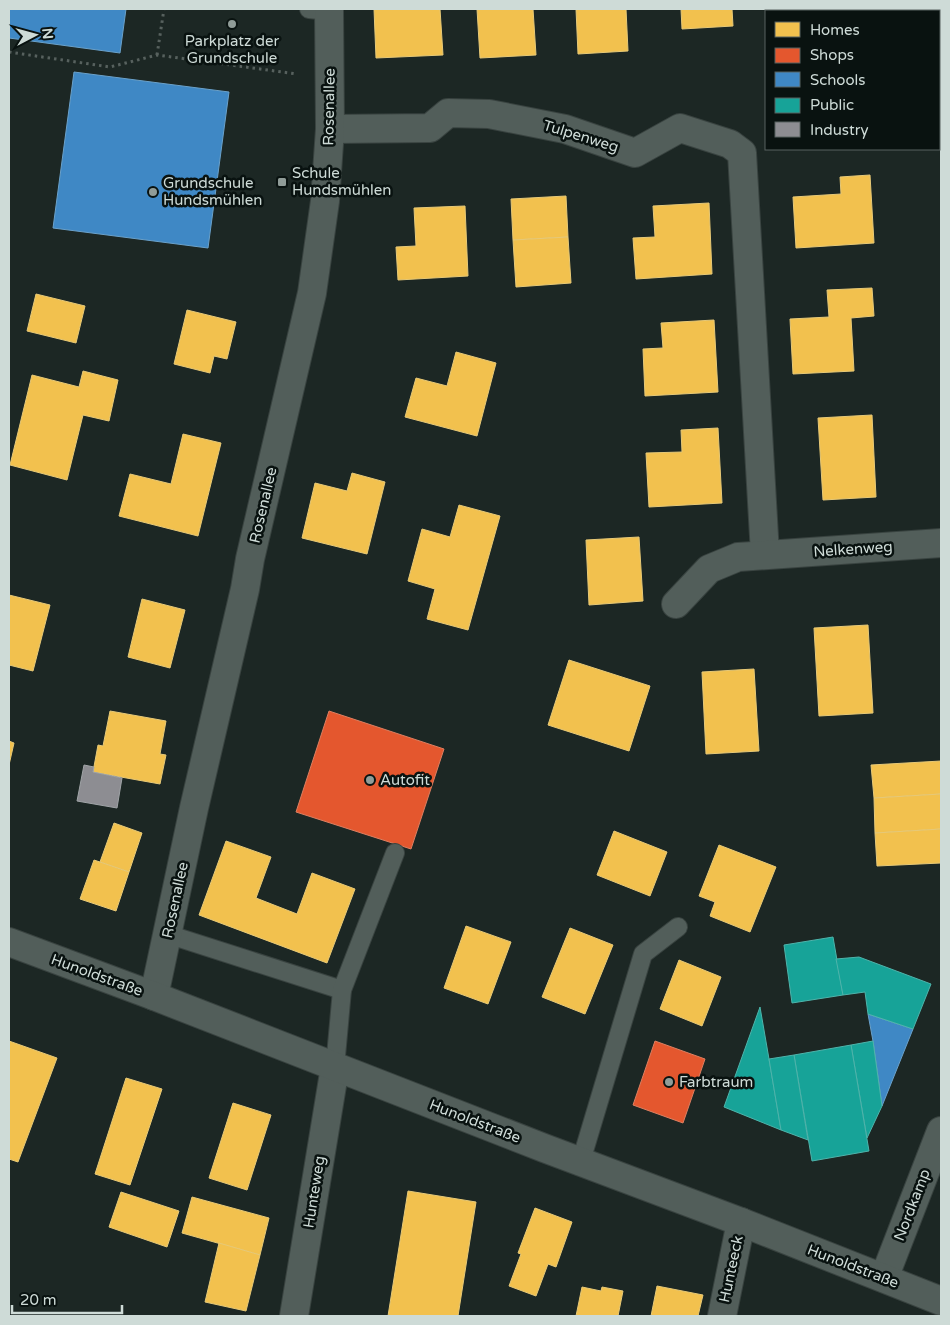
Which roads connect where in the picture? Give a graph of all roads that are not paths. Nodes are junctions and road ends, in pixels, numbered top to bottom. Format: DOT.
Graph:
graph roads {
  1 [pos="323,9"];
  2 [pos="330,129"];
  3 [pos="941,543"];
  4 [pos="765,554"];
  5 [pos="676,604"];
  6 [pos="395,853"];
  7 [pos="678,927"];
  8 [pos="167,934"];
  9 [pos="9,942"];
  10 [pos="342,990"];
  11 [pos="154,996"];
  12 [pos="335,1067"];
  13 [pos="941,1131"];
  14 [pos="580,1161"];
  15 [pos="741,1222"];
  16 [pos="884,1278"];
  17 [pos="941,1301"];
  18 [pos="294,1316"];
  19 [pos="722,1316"];
  1 -- 2 [label="street, Rosenallee"];
  2 -- 4 [label="street, Tulpenweg"];
  2 -- 8 [label="street, Rosenallee"];
  3 -- 4 [label="street, Nelkenweg"];
  4 -- 5 [label="street, Nelkenweg"];
  6 -- 10 [label="lane"];
  7 -- 14 [label="lane"];
  8 -- 10 [label="lane"];
  8 -- 11 [label="street, Rosenallee"];
  9 -- 11 [label="street, Hunoldstraße"];
  10 -- 12 [label="lane"];
  11 -- 12 [label="street, Hunoldstraße"];
  12 -- 14 [label="street, Hunoldstraße"];
  12 -- 18 [label="street, Hunteweg"];
  13 -- 16 [label="street, Nordkamp"];
  14 -- 15 [label="street, Hunoldstraße"];
  15 -- 16 [label="street, Hunoldstraße"];
  15 -- 19 [label="street, Hunteeck"];
  16 -- 17 [label="street, Hunoldstraße"];
}
